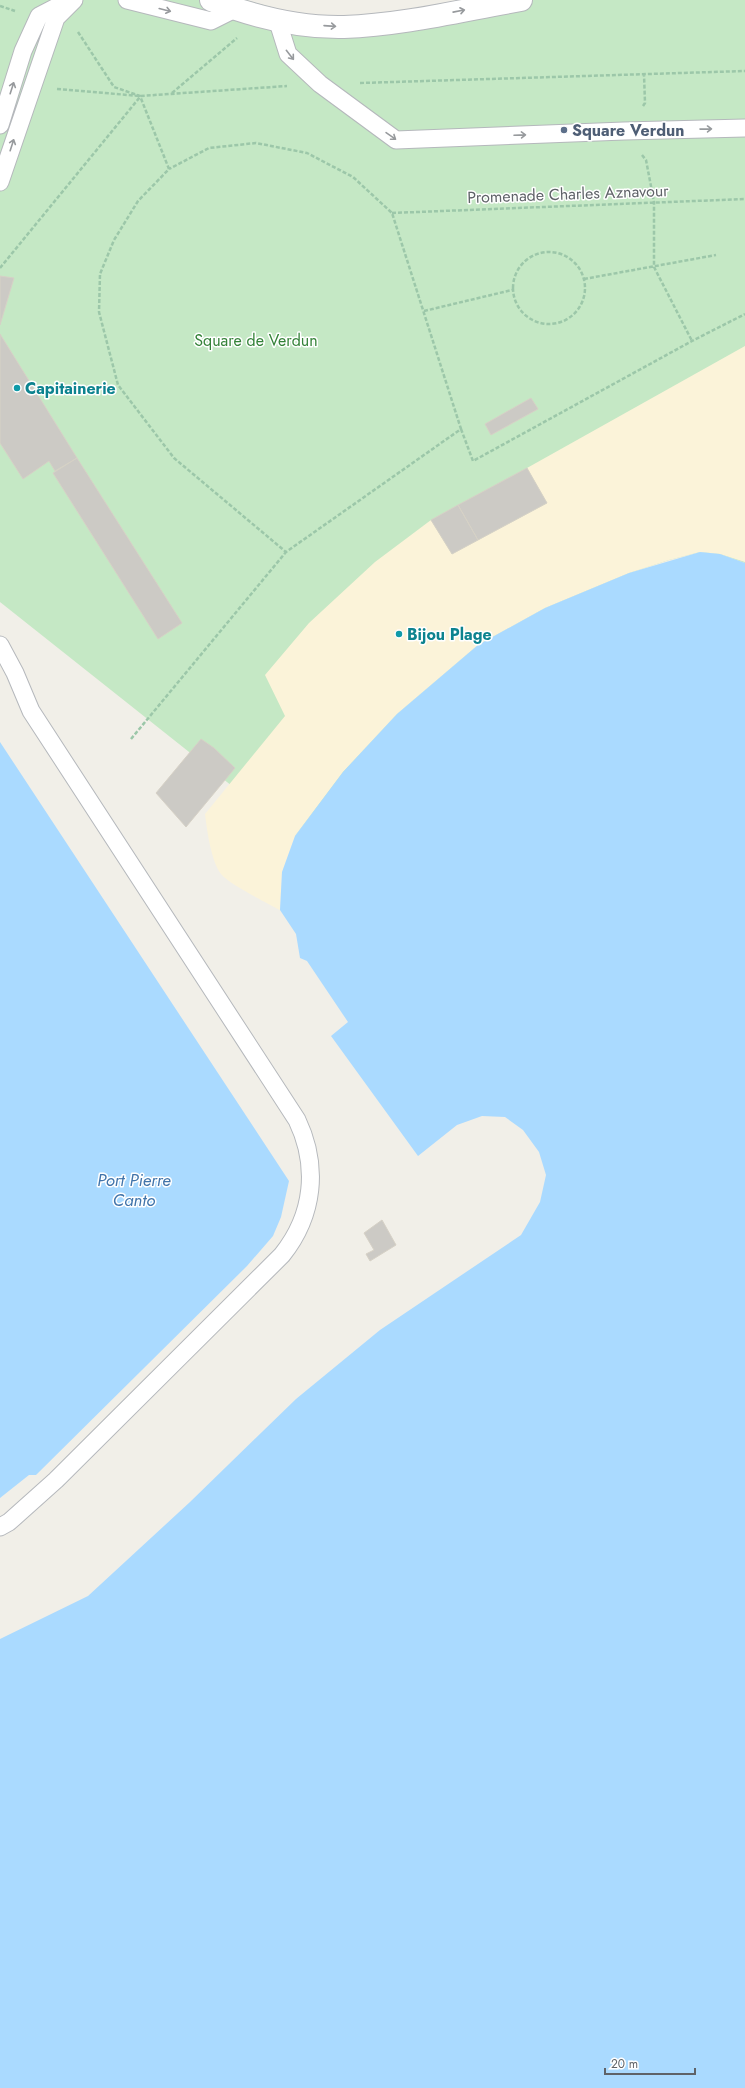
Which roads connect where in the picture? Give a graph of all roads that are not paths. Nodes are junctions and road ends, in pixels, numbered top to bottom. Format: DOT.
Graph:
graph roads {
  1 [pos="70,0"];
  2 [pos="74,0"];
  3 [pos="127,0"];
  4 [pos="211,0"];
  5 [pos="521,0"];
  6 [pos="234,9"];
  7 [pos="270,18"];
  8 [pos="0,125"];
  9 [pos="745,128"];
  10 [pos="0,182"];
  11 [pos="0,645"];
  12 [pos="0,1527"];
  8 -- 1 [label="lane, one-way"];
  10 -- 2 [label="lane, one-way"];
  3 -- 6 [label="lane, one-way"];
  4 -- 6 [label="street"];
  7 -- 5 [label="street, one-way"];
  6 -- 7 [label="street"];
  7 -- 9 [label="lane, one-way"];
  11 -- 12 [label="lane"];
}
